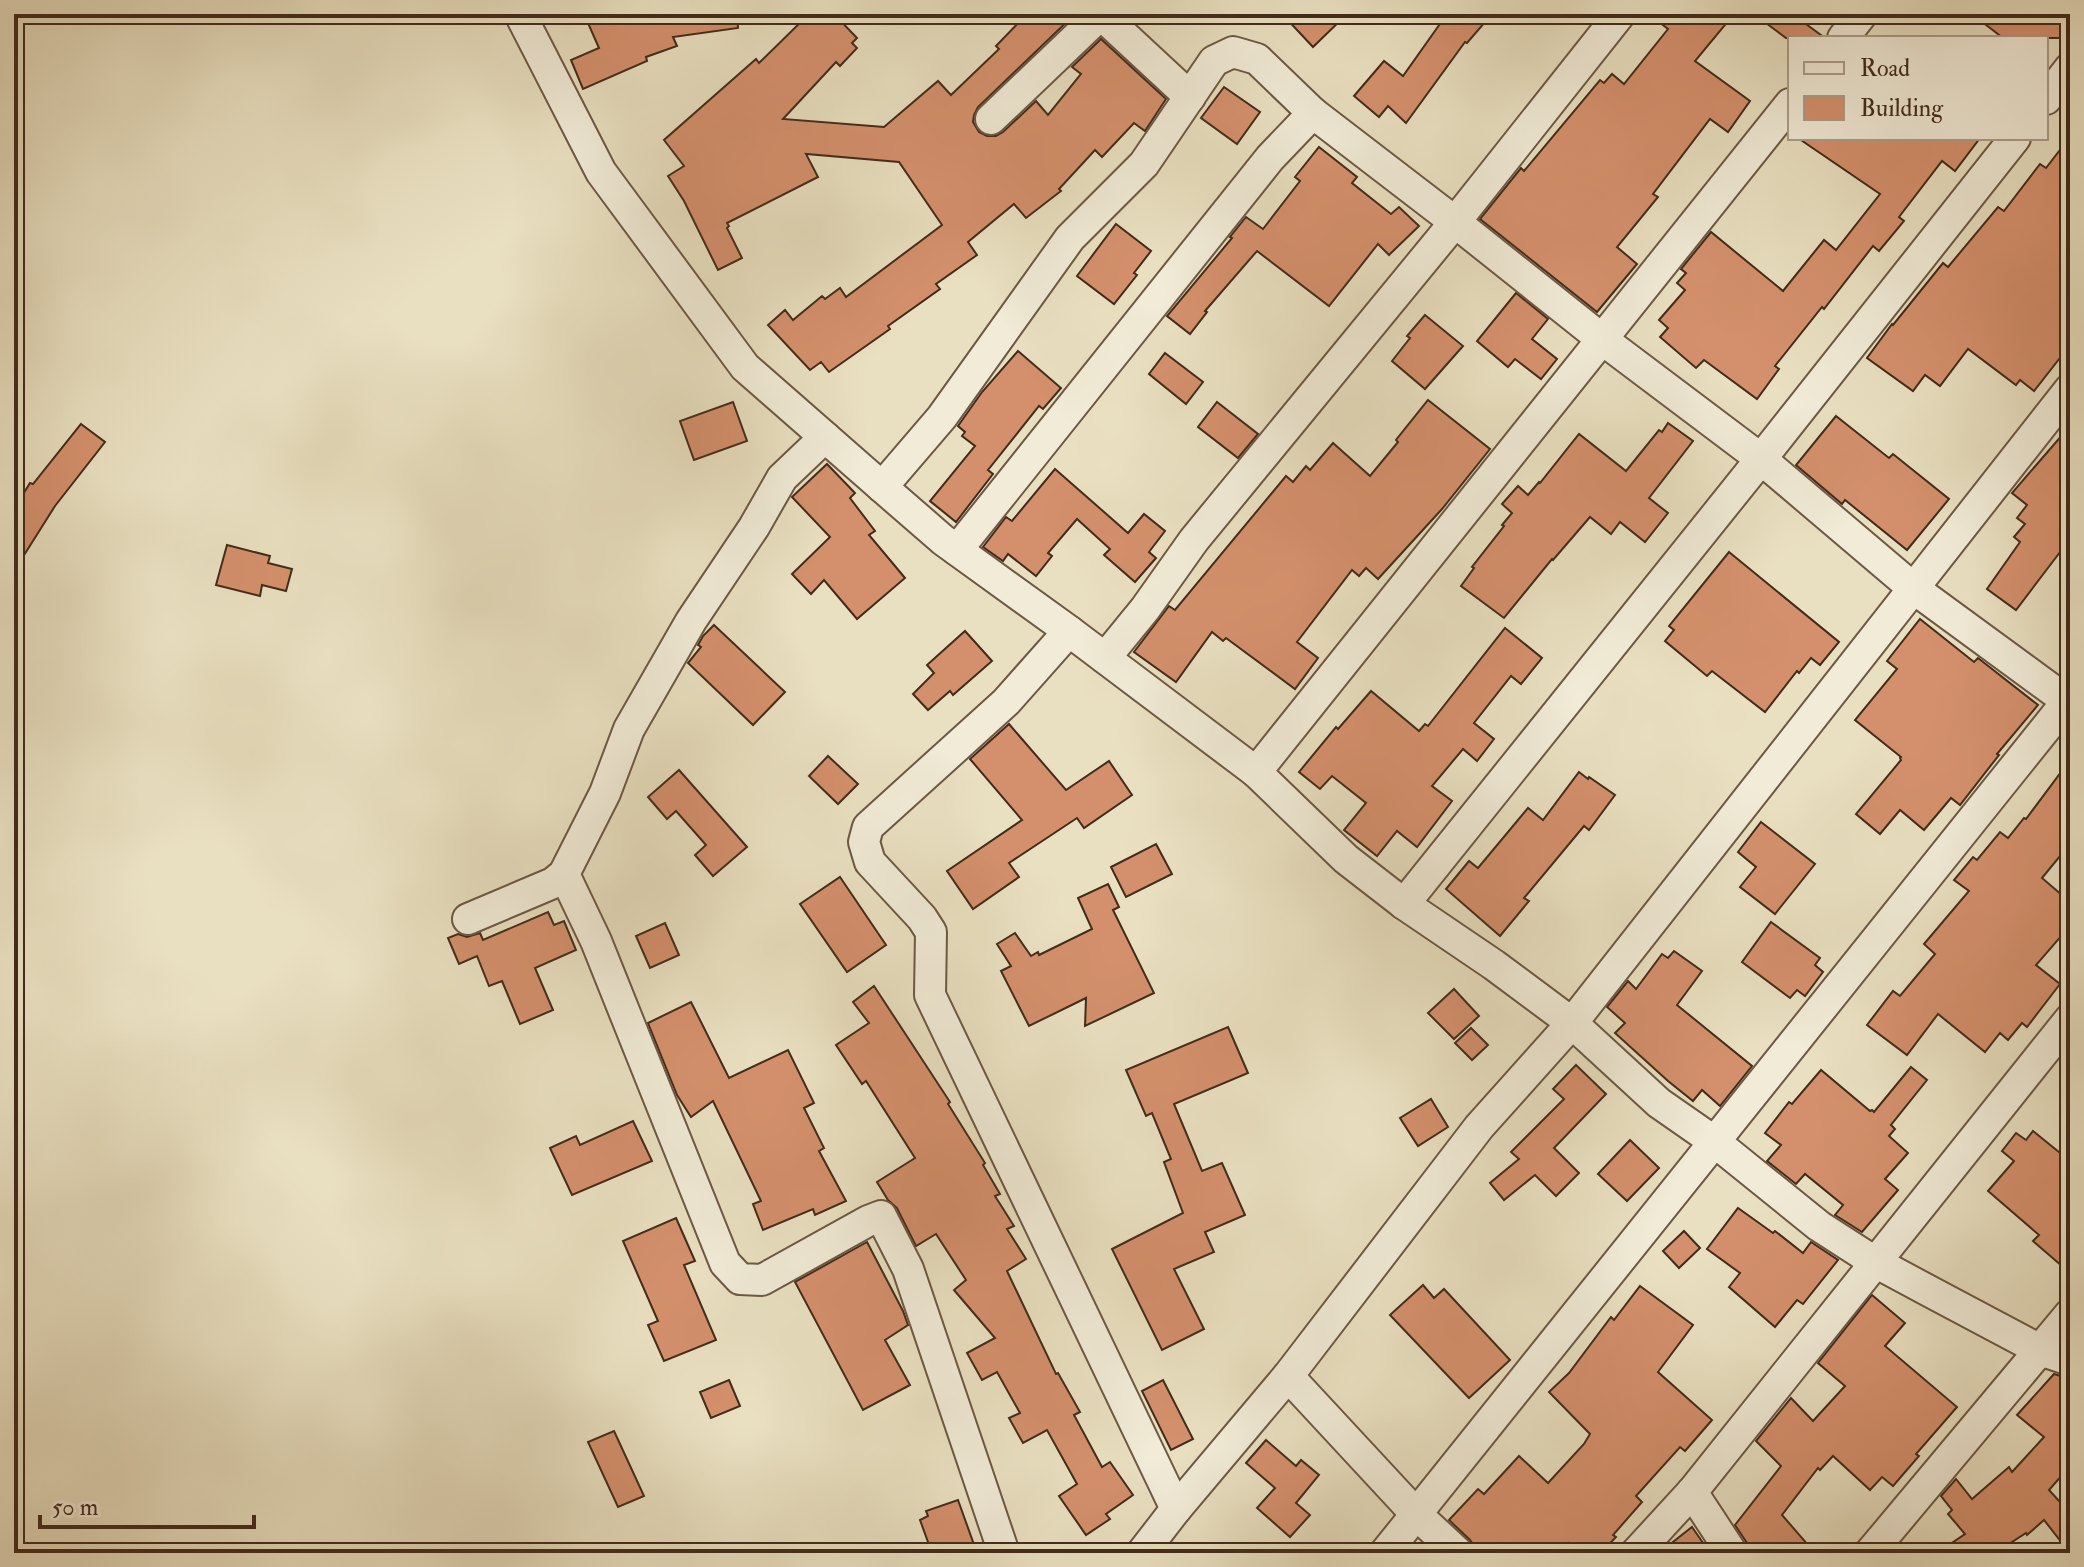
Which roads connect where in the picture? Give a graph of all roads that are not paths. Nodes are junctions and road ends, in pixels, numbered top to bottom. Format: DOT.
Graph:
graph roads {
  1 [pos="520,14"];
  2 [pos="1620,14"];
  3 [pos="1862,14"];
  4 [pos="1845,36"];
  5 [pos="2070,68"];
  6 [pos="2048,96"];
  7 [pos="1190,97"];
  8 [pos="1788,107"];
  9 [pos="1313,113"];
  10 [pos="991,119"];
  11 [pos="2013,140"];
  12 [pos="1455,222"];
  13 [pos="1603,340"];
  14 [pos="2070,389"];
  15 [pos="825,437"];
  16 [pos="1761,459"];
  17 [pos="882,487"];
  18 [pos="957,550"];
  19 [pos="1913,588"];
  20 [pos="1069,631"];
  21 [pos="1105,658"];
  22 [pos="2069,701"];
  23 [pos="1256,772"];
  24 [pos="564,874"];
  25 [pos="1404,904"];
  26 [pos="468,919"];
  27 [pos="2070,1019"];
  28 [pos="1572,1023"];
  29 [pos="1715,1142"];
  30 [pos="1875,1262"];
  31 [pos="2070,1314"];
  32 [pos="2040,1350"];
  33 [pos="2070,1360"];
  34 [pos="1288,1376"];
  35 [pos="1692,1492"];
  36 [pos="1176,1509"];
  37 [pos="1416,1514"];
  38 [pos="1004,1553"];
  39 [pos="1142,1553"];
  40 [pos="1385,1553"];
  41 [pos="1458,1553"];
  42 [pos="1636,1553"];
  43 [pos="1732,1553"];
  44 [pos="1870,1553"];
  1 -- 15 [label="street"];
  2 -- 12 [label="street"];
  3 -- 4 [label="street"];
  5 -- 6 [label="street"];
  7 -- 9 [label="street"];
  7 -- 10 [label="street"];
  7 -- 17 [label="street"];
  8 -- 13 [label="street"];
  9 -- 12 [label="street"];
  9 -- 18 [label="street"];
  11 -- 16 [label="street"];
  12 -- 13 [label="street"];
  12 -- 21 [label="street"];
  13 -- 16 [label="street"];
  13 -- 23 [label="street"];
  14 -- 19 [label="street"];
  15 -- 17 [label="street"];
  15 -- 24 [label="street"];
  16 -- 19 [label="street"];
  16 -- 25 [label="street"];
  17 -- 18 [label="street"];
  18 -- 20 [label="street"];
  19 -- 22 [label="street"];
  19 -- 28 [label="street"];
  20 -- 21 [label="street"];
  20 -- 36 [label="street"];
  21 -- 23 [label="street"];
  22 -- 29 [label="street"];
  23 -- 25 [label="street"];
  24 -- 26 [label="street"];
  24 -- 38 [label="street"];
  25 -- 28 [label="street"];
  27 -- 30 [label="street"];
  28 -- 29 [label="street"];
  28 -- 34 [label="street"];
  29 -- 30 [label="street"];
  29 -- 37 [label="street"];
  30 -- 32 [label="street"];
  30 -- 35 [label="street"];
  31 -- 32 [label="street"];
  32 -- 33 [label="street"];
  32 -- 44 [label="street"];
  34 -- 36 [label="street"];
  34 -- 37 [label="street"];
  35 -- 42 [label="street"];
  35 -- 43 [label="street"];
  36 -- 39 [label="street"];
  37 -- 40 [label="street"];
  37 -- 41 [label="street"];
}
